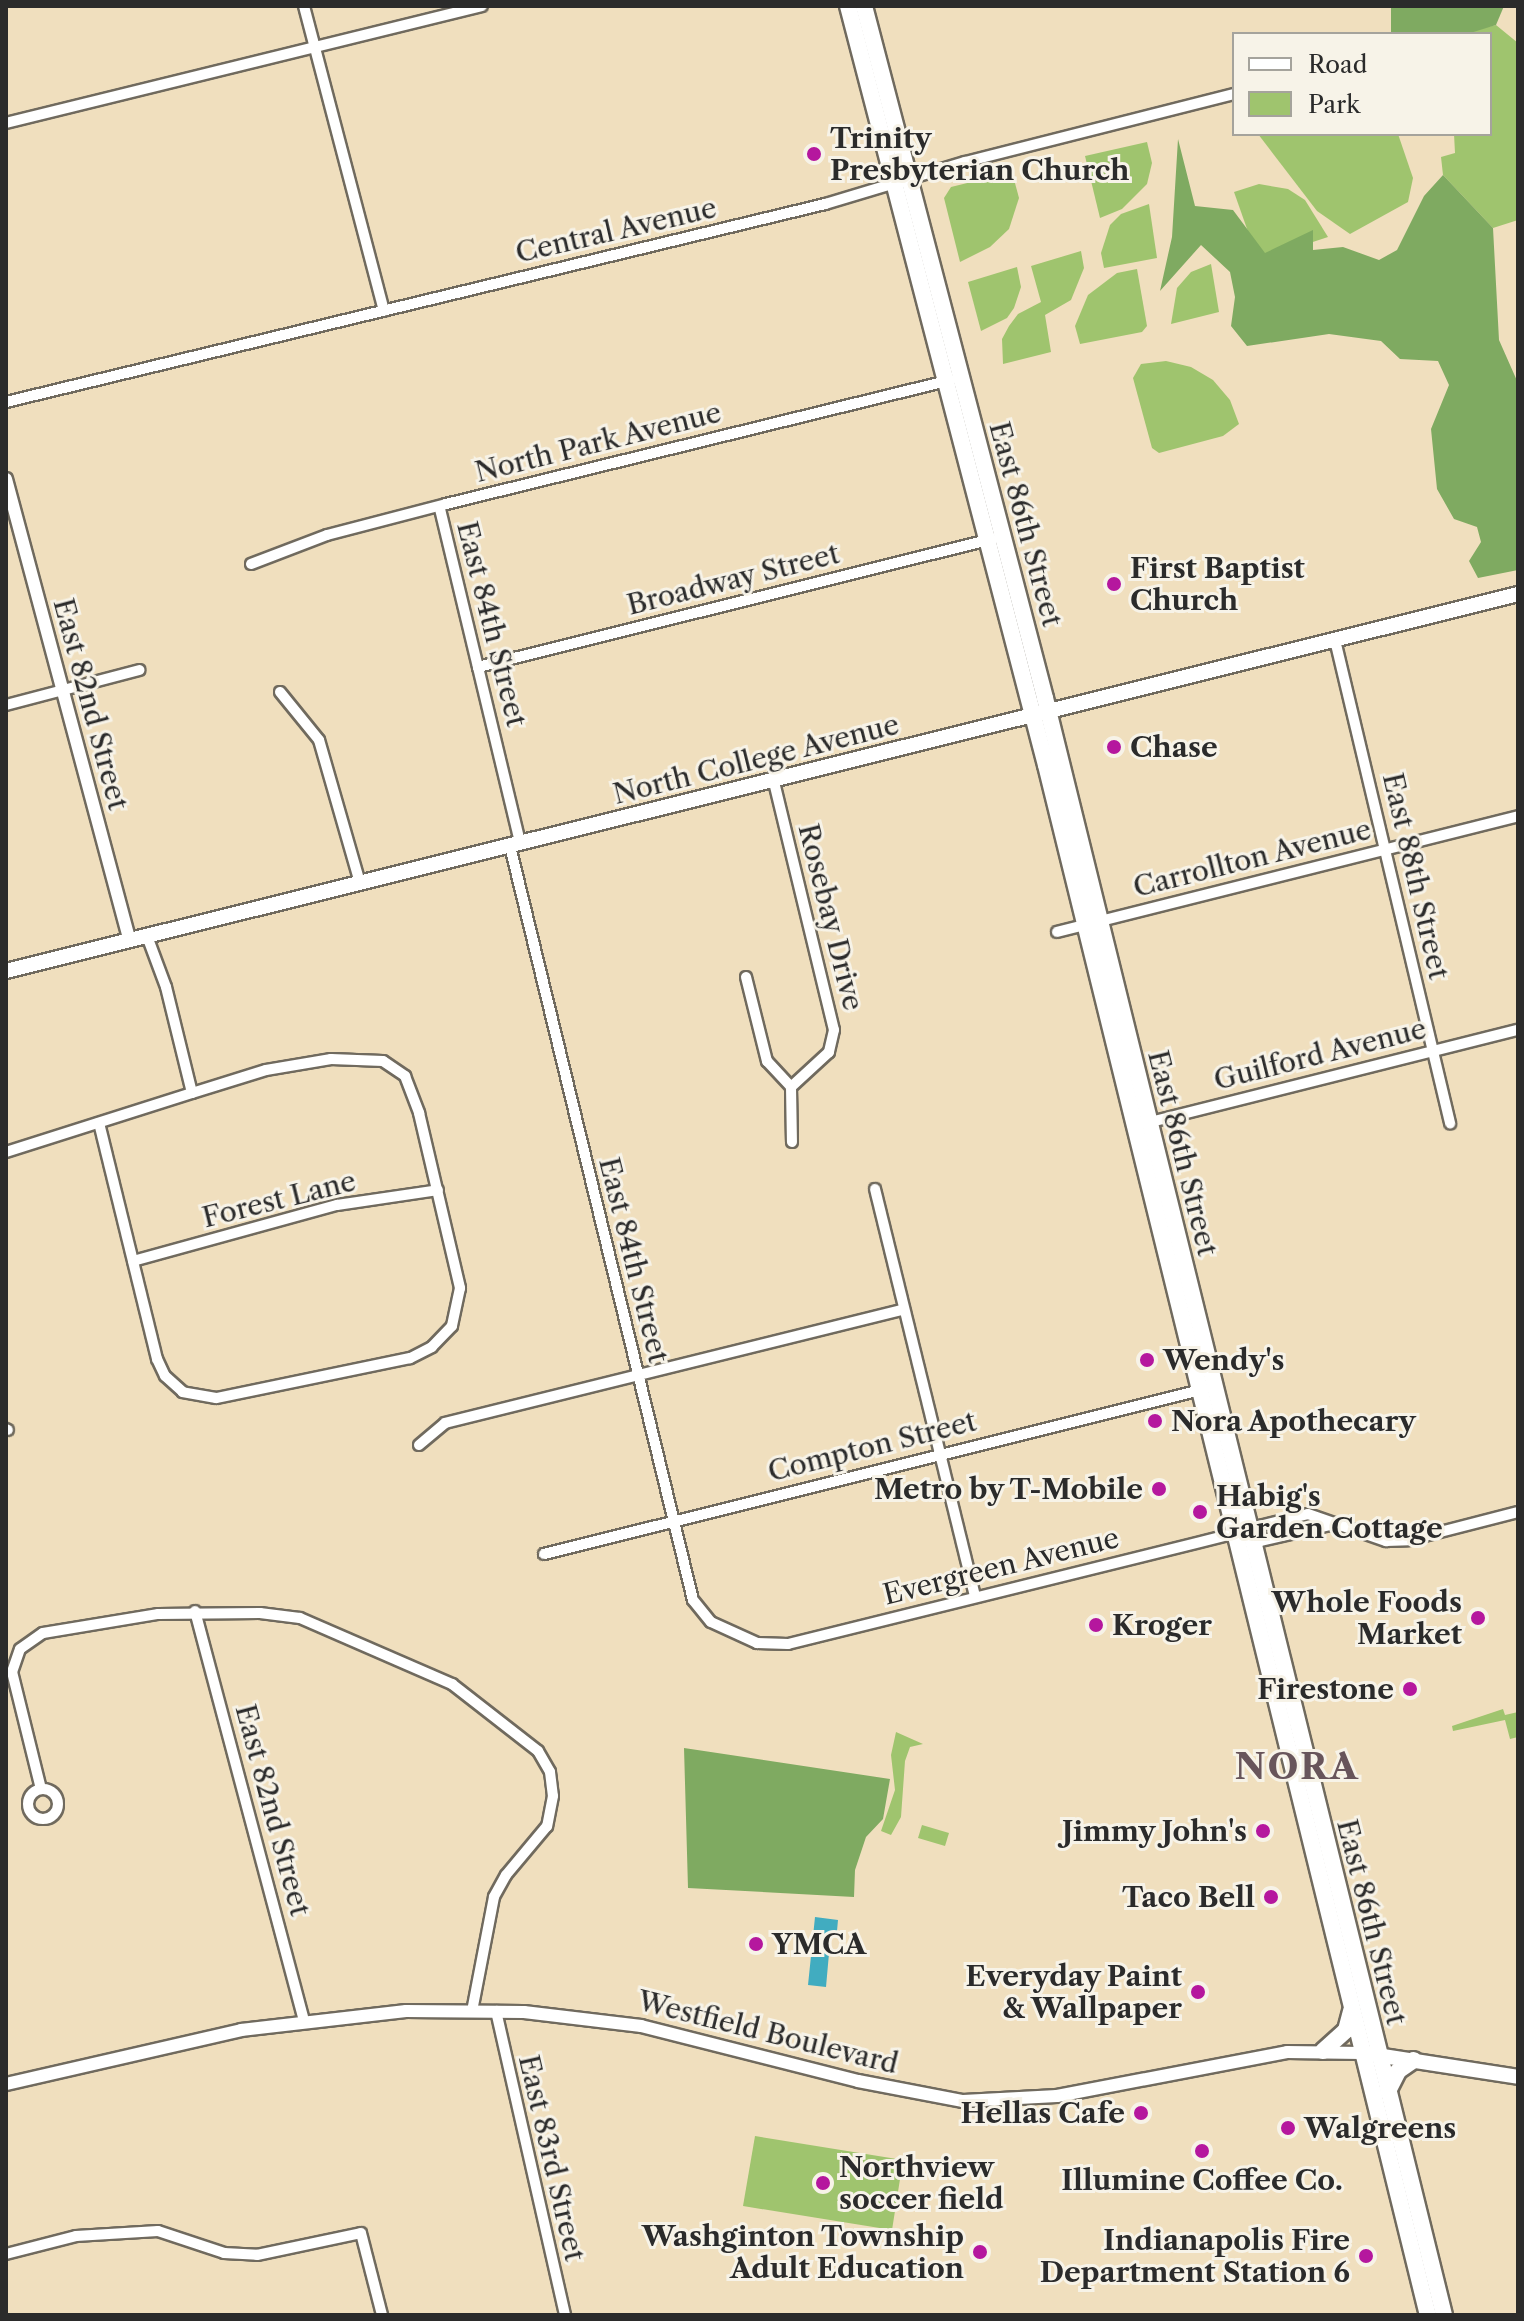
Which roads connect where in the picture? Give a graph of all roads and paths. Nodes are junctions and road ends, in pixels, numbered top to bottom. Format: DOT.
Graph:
graph roads {
  1 [pos="304,6"];
  2 [pos="482,6"];
  3 [pos="848,6"];
  4 [pos="864,6"];
  5 [pos="315,48"];
  6 [pos="1232,95"];
  7 [pos="6,123"];
  8 [pos="902,184"];
  9 [pos="384,311"];
  10 [pos="953,380"];
  11 [pos="6,402"];
  12 [pos="6,479"];
  13 [pos="440,509"];
  14 [pos="994,539"];
  15 [pos="251,564"];
  16 [pos="1518,594"];
  17 [pos="1335,640"];
  18 [pos="478,667"];
  19 [pos="139,670"];
  20 [pos="62,690"];
  21 [pos="280,692"];
  22 [pos="6,705"];
  23 [pos="1041,714"];
  24 [pos="774,782"];
  25 [pos="1518,816"];
  26 [pos="515,844"];
  27 [pos="1385,850"];
  28 [pos="360,883"];
  29 [pos="1092,923"];
  30 [pos="1057,932"];
  31 [pos="147,936"];
  32 [pos="130,941"];
  33 [pos="6,971"];
  34 [pos="746,977"];
  35 [pos="1518,1030"];
  36 [pos="1432,1051"];
  37 [pos="791,1087"];
  38 [pos="192,1093"];
  39 [pos="99,1123"];
  40 [pos="1450,1124"];
  41 [pos="1141,1125"];
  42 [pos="792,1142"];
  43 [pos="6,1152"];
  44 [pos="875,1189"];
  45 [pos="438,1190"];
  46 [pos="133,1261"];
  47 [pos="903,1310"];
  48 [pos="637,1375"];
  49 [pos="1205,1389"];
  50 [pos="419,1445"];
  51 [pos="938,1453"];
  52 [pos="1518,1512"];
  53 [pos="676,1520"];
  54 [pos="1335,1524"];
  55 [pos="1241,1535"];
  56 [pos="544,1554"];
  57 [pos="975,1597"];
  58 [pos="195,1611"];
  59 [pos="765,1645"];
  60 [pos="41,1789"];
  61 [pos="1351,2009"];
  62 [pos="472,2011"];
  63 [pos="496,2011"];
  64 [pos="304,2020"];
  65 [pos="1323,2051"];
  66 [pos="1370,2054"];
  67 [pos="1414,2060"];
  68 [pos="1518,2077"];
  69 [pos="6,2084"];
  70 [pos="1388,2091"];
  71 [pos="6,2254"];
  72 [pos="382,2315"];
  73 [pos="565,2315"];
  74 [pos="1428,2315"];
  75 [pos="1444,2315"];
  1 -- 5 [label="street"];
  2 -- 5 [label="street"];
  3 -- 8 [label="main road, East 86th Street"];
  4 -- 8 [label="main road, East 86th Street"];
  5 -- 7 [label="street"];
  5 -- 9 [label="street"];
  6 -- 8 [label="street, Central Avenue"];
  8 -- 9 [label="street, Central Avenue"];
  8 -- 10 [label="main road, East 86th Street"];
  9 -- 11 [label="street, Central Avenue"];
  10 -- 13 [label="street, North Park Avenue"];
  10 -- 14 [label="main road, East 86th Street"];
  12 -- 20 [label="street, East 82nd Street"];
  13 -- 15 [label="street, North Park Avenue"];
  13 -- 18 [label="street, East 84th Street"];
  14 -- 18 [label="street, Broadway Street"];
  14 -- 23 [label="main road, East 86th Street"];
  16 -- 17 [label="main road, North College Avenue"];
  17 -- 23 [label="main road, North College Avenue"];
  17 -- 27 [label="street, East 88th Street"];
  18 -- 26 [label="street, East 84th Street"];
  19 -- 20 [label="street"];
  20 -- 22 [label="street"];
  20 -- 32 [label="street, East 82nd Street"];
  21 -- 28 [label="street"];
  23 -- 24 [label="main road, North College Avenue"];
  23 -- 29 [label="main road, East 86th Street"];
  24 -- 26 [label="main road, North College Avenue"];
  24 -- 37 [label="street, Rosebay Drive"];
  25 -- 27 [label="street, Carrollton Avenue"];
  26 -- 28 [label="main road, North College Avenue"];
  26 -- 48 [label="street, East 84th Street"];
  27 -- 29 [label="street, Carrollton Avenue"];
  27 -- 36 [label="street, East 88th Street"];
  28 -- 31 [label="main road, North College Avenue"];
  29 -- 30 [label="street, Carrollton Avenue"];
  29 -- 41 [label="main road, East 86th Street"];
  31 -- 32 [label="main road, North College Avenue"];
  31 -- 38 [label="street"];
  32 -- 33 [label="main road, North College Avenue"];
  34 -- 37 [label="street"];
  35 -- 36 [label="street, Guilford Avenue"];
  36 -- 40 [label="street, East 88th Street"];
  36 -- 41 [label="street, Guilford Avenue"];
  37 -- 42 [label="street"];
  38 -- 39 [label="street"];
  38 -- 45 [label="street"];
  39 -- 43 [label="street"];
  39 -- 46 [label="street"];
  41 -- 49 [label="main road, East 86th Street"];
  44 -- 47 [label="street"];
  45 -- 46 [label="street, Forest Lane"];
  45 -- 46 [label="street"];
  47 -- 48 [label="street"];
  47 -- 51 [label="street"];
  48 -- 50 [label="street"];
  48 -- 53 [label="street, East 84th Street"];
  49 -- 51 [label="street, Compton Street"];
  49 -- 55 [label="main road, East 86th Street"];
  51 -- 53 [label="street, Compton Street"];
  51 -- 57 [label="street"];
  52 -- 54 [label="street, Evergreen Avenue"];
  53 -- 56 [label="street, Compton Street"];
  53 -- 59 [label="street, East 84th Street"];
  54 -- 55 [label="street, Evergreen Avenue"];
  54 -- 55 [label="street, Evergreen Avenue"];
  55 -- 57 [label="street, Evergreen Avenue"];
  55 -- 61 [label="main road, East 86th Street"];
  55 -- 66 [label="main road, East 86th Street"];
  57 -- 59 [label="street, Evergreen Avenue"];
  58 -- 60 [label="street"];
  58 -- 62 [label="street"];
  58 -- 64 [label="street, East 82nd Street"];
  61 -- 65 [label="main road"];
  61 -- 66 [label="main road, East 86th Street"];
  62 -- 63 [label="street, Westfield Boulevard"];
  62 -- 64 [label="street, Westfield Boulevard"];
  63 -- 65 [label="street, Westfield Boulevard"];
  63 -- 73 [label="street, East 83rd Street"];
  64 -- 69 [label="street, Westfield Boulevard"];
  65 -- 66 [label="street, Westfield Boulevard"];
  66 -- 67 [label="main road, Westfield Boulevard"];
  66 -- 70 [label="main road, East 86th Street"];
  66 -- 74 [label="main road, East 86th Street"];
  67 -- 68 [label="main road, Westfield Boulevard"];
  67 -- 70 [label="main road"];
  70 -- 75 [label="main road, East 86th Street"];
  71 -- 72 [label="street"];
}
